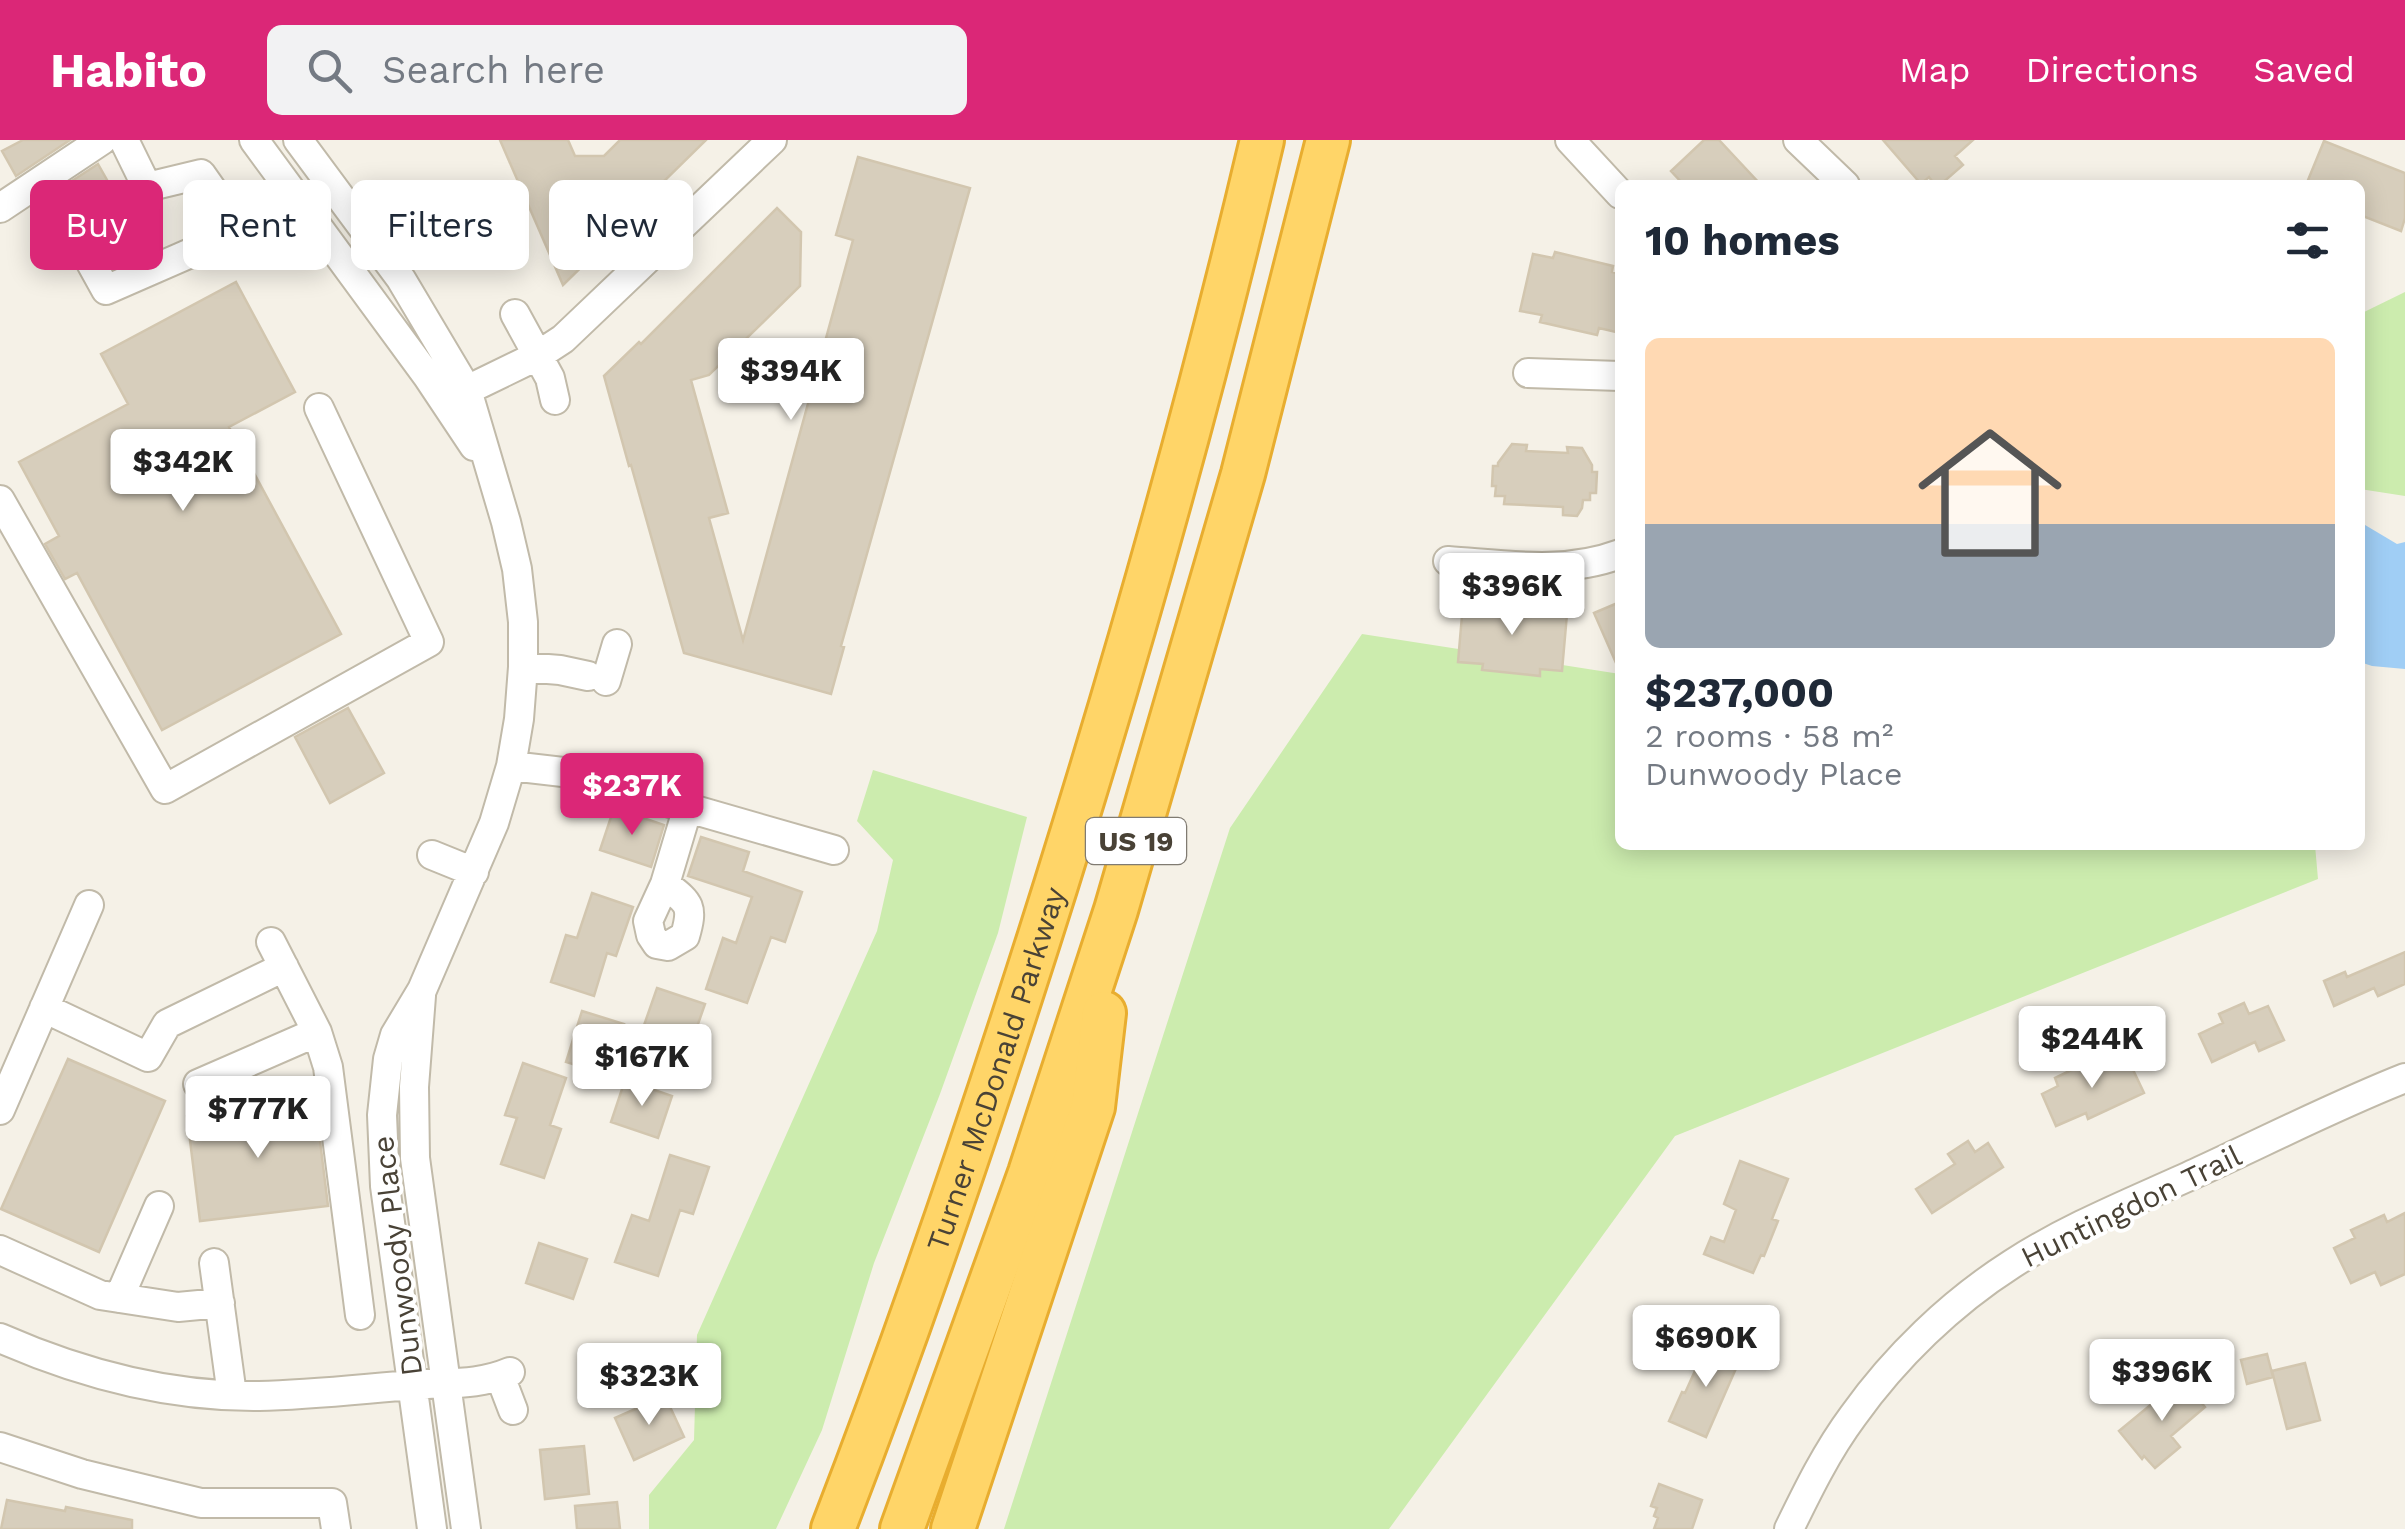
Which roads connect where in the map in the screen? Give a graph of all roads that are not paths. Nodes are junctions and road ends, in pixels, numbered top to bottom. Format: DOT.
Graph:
graph roads {
  1 [pos="102,140"];
  2 [pos="124,140"];
  3 [pos="254,140"];
  4 [pos="298,140"];
  5 [pos="772,140"];
  6 [pos="1262,140"];
  7 [pos="1328,140"];
  8 [pos="1570,140"];
  9 [pos="1798,140"];
  10 [pos="144,180"];
  11 [pos="1841,180"];
  12 [pos="147,187"];
  13 [pos="1615,189"];
  14 [pos="0,208"];
  15 [pos="515,314"];
  16 [pos="537,356"];
  17 [pos="1528,373"];
  18 [pos="1615,376"];
  19 [pos="467,390"];
  20 [pos="555,400"];
  21 [pos="319,408"];
  22 [pos="488,469"];
  23 [pos="0,500"];
  24 [pos="1615,555"];
  25 [pos="1448,561"];
  26 [pos="617,644"];
  27 [pos="523,667"];
  28 [pos="511,766"];
  29 [pos="688,807"];
  30 [pos="834,850"];
  31 [pos="432,855"];
  32 [pos="474,872"];
  33 [pos="665,884"];
  34 [pos="89,905"];
  35 [pos="1116,910"];
  36 [pos="422,990"];
  37 [pos="44,1008"];
  38 [pos="317,1032"];
  39 [pos="2405,1078"];
  40 [pos="198,1084"];
  41 [pos="0,1110"];
  42 [pos="159,1206"];
  43 [pos="393,1242"];
  44 [pos="352,1247"];
  45 [pos="0,1250"];
  46 [pos="214,1263"];
  47 [pos="118,1298"];
  48 [pos="220,1303"];
  49 [pos="360,1315"];
  50 [pos="0,1338"];
  51 [pos="446,1383"];
  52 [pos="412,1385"];
  53 [pos="232,1395"];
  54 [pos="513,1410"];
  55 [pos="0,1447"];
  56 [pos="336,1529"];
  57 [pos="432,1529"];
  58 [pos="466,1529"];
  59 [pos="833,1529"];
  60 [pos="902,1529"];
  61 [pos="953,1529"];
  62 [pos="1790,1529"];
  1 -- 14 [label="street"];
  2 -- 10 [label="street"];
  3 -- 22 [label="street, Dunwoody Place"];
  4 -- 19 [label="street, Dunwoody Place"];
  5 -- 16 [label="street"];
  6 -- 59 [label="highway, Turner McDonald Parkway / US 19"];
  7 -- 35 [label="highway, US 19"];
  8 -- 13 [label="street"];
  9 -- 11 [label="street"];
  12 -- 12 [label="street"];
  15 -- 16 [label="street"];
  16 -- 19 [label="street"];
  16 -- 20 [label="street"];
  17 -- 18 [label="street"];
  19 -- 22 [label="street, Dunwoody Place"];
  21 -- 23 [label="street"];
  22 -- 27 [label="street, Dunwoody Place"];
  24 -- 25 [label="street"];
  26 -- 27 [label="street"];
  27 -- 28 [label="street, Dunwoody Place"];
  28 -- 29 [label="street"];
  28 -- 32 [label="street, Dunwoody Place"];
  29 -- 30 [label="street"];
  29 -- 33 [label="street"];
  31 -- 32 [label="street"];
  32 -- 36 [label="street, Dunwoody Place"];
  34 -- 37 [label="street"];
  35 -- 60 [label="highway, US 19"];
  35 -- 61 [label="highway"];
  36 -- 43 [label="street, Dunwoody Place"];
  36 -- 51 [label="street, Dunwoody Place"];
  37 -- 38 [label="street"];
  37 -- 41 [label="street"];
  38 -- 40 [label="street"];
  38 -- 44 [label="street"];
  39 -- 62 [label="street, Huntingdon Trail"];
  42 -- 47 [label="street"];
  43 -- 44 [label="street"];
  43 -- 52 [label="street, Dunwoody Place"];
  44 -- 49 [label="street"];
  45 -- 47 [label="street"];
  46 -- 48 [label="street"];
  47 -- 48 [label="street"];
  48 -- 53 [label="street"];
  50 -- 53 [label="street"];
  51 -- 52 [label="street"];
  51 -- 54 [label="street"];
  51 -- 58 [label="street, Dunwoody Place"];
  52 -- 53 [label="street"];
  52 -- 57 [label="street, Dunwoody Place"];
  55 -- 56 [label="street"];
}
